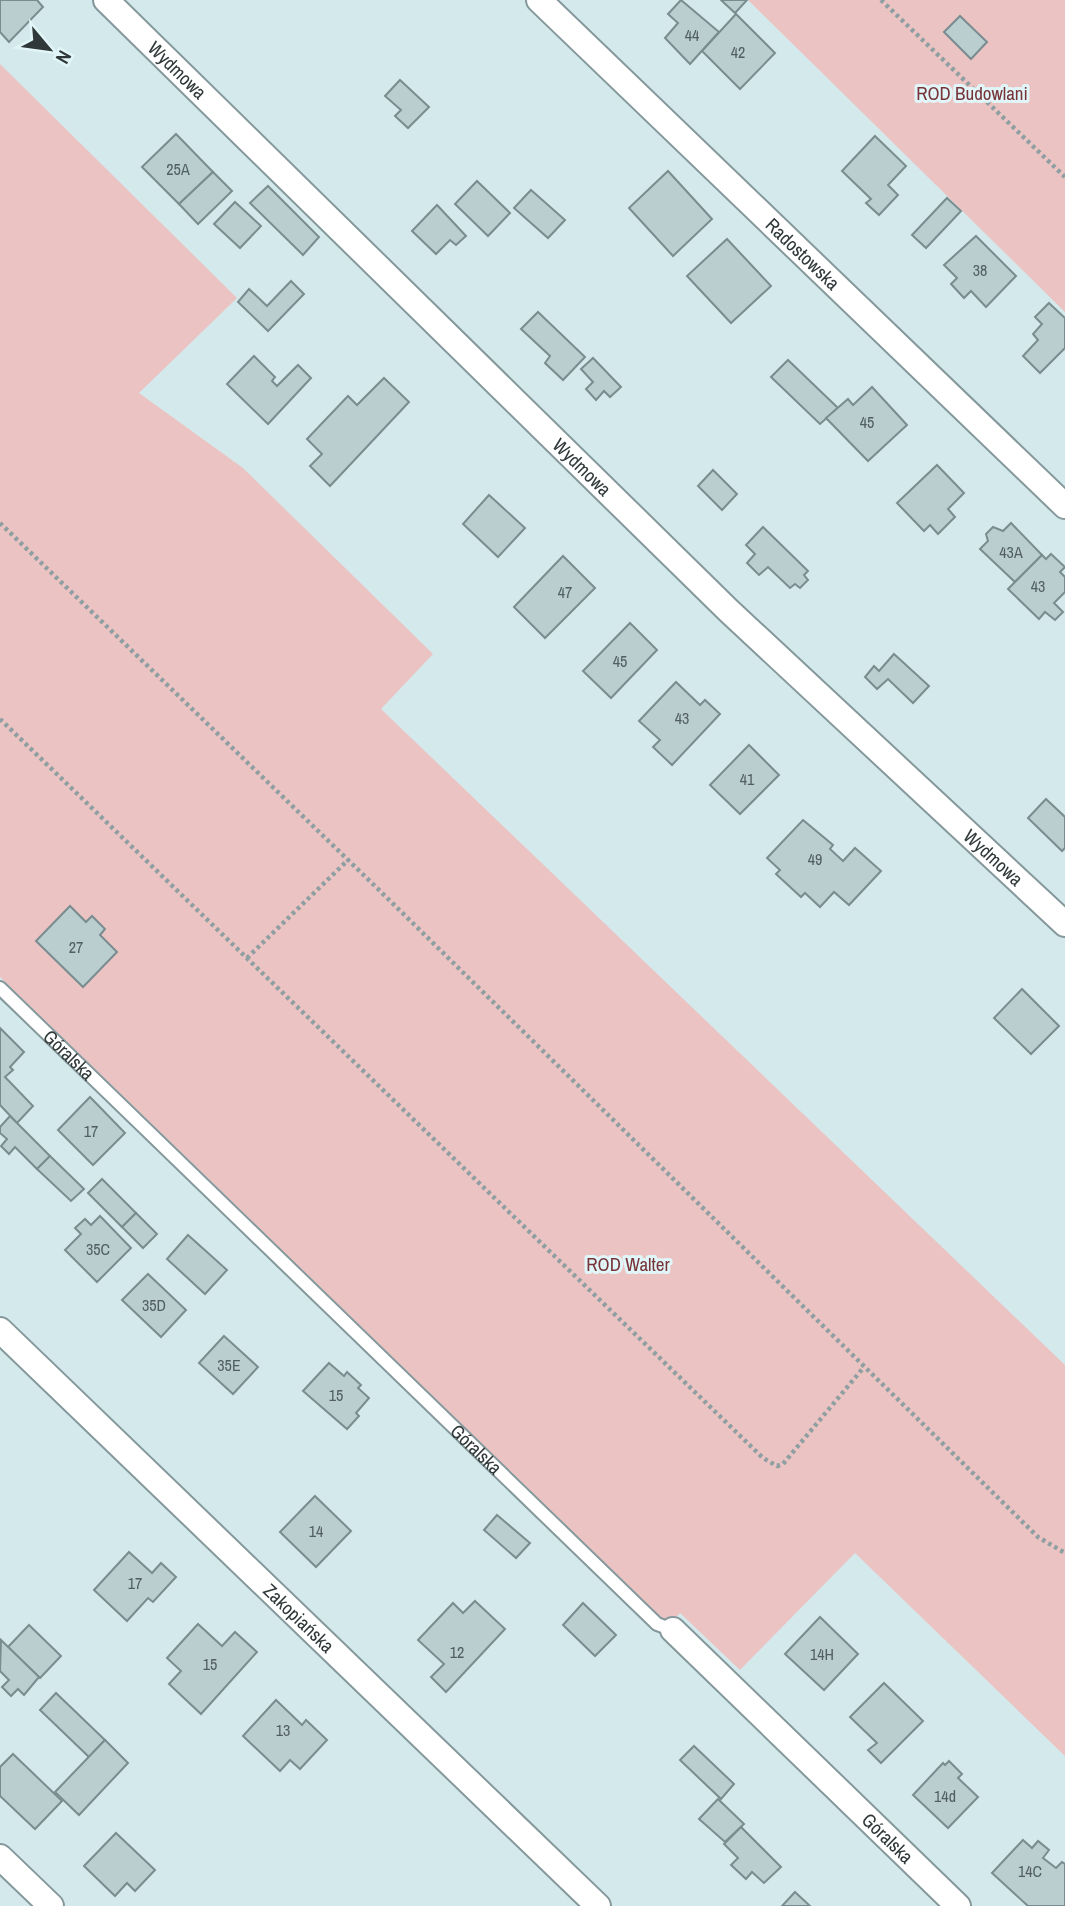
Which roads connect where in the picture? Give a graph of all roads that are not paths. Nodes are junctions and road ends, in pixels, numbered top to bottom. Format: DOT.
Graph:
graph roads {
  1 [pos="106,0"];
  2 [pos="539,0"];
  3 [pos="1065,506"];
  4 [pos="1065,924"];
  5 [pos="0,988"];
  6 [pos="0,1330"];
  7 [pos="673,1630"];
  8 [pos="0,1857"];
  9 [pos="51,1906"];
  10 [pos="598,1906"];
  11 [pos="958,1906"];
  1 -- 4 [label="street, Wydmowa"];
  2 -- 3 [label="street, Radostowska"];
  5 -- 7 [label="lane, Góralska"];
  6 -- 10 [label="street, Zakopiańska"];
  7 -- 11 [label="street, Góralska"];
  8 -- 9 [label="street"];
}
